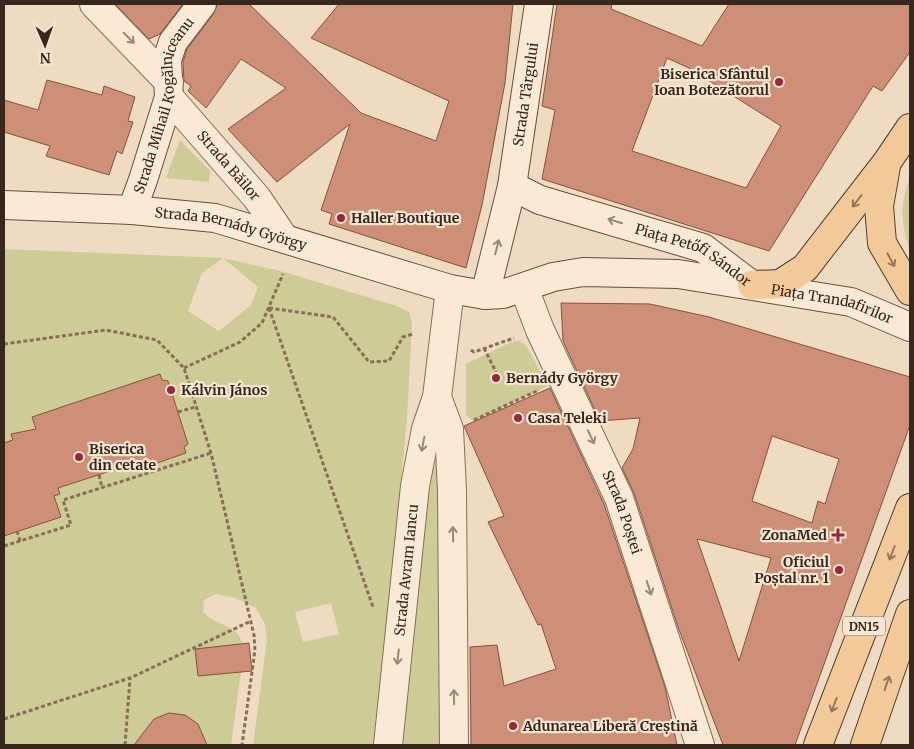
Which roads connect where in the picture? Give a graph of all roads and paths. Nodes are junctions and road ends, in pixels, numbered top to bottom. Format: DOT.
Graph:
graph roads {
  1 [pos="94,4"];
  2 [pos="202,4"];
  3 [pos="539,4"];
  4 [pos="169,89"];
  5 [pos="910,128"];
  6 [pos="887,162"];
  7 [pos="512,186"];
  8 [pos="4,191"];
  9 [pos="4,205"];
  10 [pos="35,205"];
  11 [pos="132,210"];
  12 [pos="284,238"];
  13 [pos="283,274"];
  14 [pos="752,285"];
  15 [pos="524,288"];
  16 [pos="450,290"];
  17 [pos="910,291"];
  18 [pos="485,295"];
  19 [pos="269,308"];
  20 [pos="910,327"];
  21 [pos="413,334"];
  22 [pos="521,335"];
  23 [pos="4,344"];
  24 [pos="468,348"];
  25 [pos="484,348"];
  26 [pos="184,368"];
  27 [pos="496,372"];
  28 [pos="548,386"];
  29 [pos="438,397"];
  30 [pos="195,407"];
  31 [pos="178,412"];
  32 [pos="468,422"];
  33 [pos="211,453"];
  34 [pos="99,475"];
  35 [pos="102,488"];
  36 [pos="910,508"];
  37 [pos="17,532"];
  38 [pos="20,541"];
  39 [pos="4,546"];
  40 [pos="375,611"];
  41 [pos="910,614"];
  42 [pos="249,622"];
  43 [pos="130,678"];
  44 [pos="4,720"];
  45 [pos="125,745"];
  46 [pos="242,745"];
  47 [pos="388,745"];
  48 [pos="454,745"];
  49 [pos="700,745"];
  50 [pos="818,745"];
  51 [pos="865,745"];
  1 -- 4 [label="street, Strada Băilor, one-way"];
  2 -- 4 [label="street, Strada Mihail Kogălniceanu"];
  3 -- 7 [label="street, Strada Târgului"];
  4 -- 11 [label="street, Strada Mihail Kogălniceanu"];
  4 -- 12 [label="street, Strada Băilor"];
  5 -- 6 [label="main road"];
  6 -- 14 [label="main road, one-way"];
  6 -- 17 [label="main road, one-way"];
  14 -- 7 [label="street, Piața Petőfi Sándor, one-way"];
  18 -- 7 [label="street, one-way"];
  8 -- 10 [label="street"];
  9 -- 10 [label="street, Strada Bernády György"];
  10 -- 11 [label="street, Strada Bernády György"];
  11 -- 12 [label="street, Strada Bernády György"];
  12 -- 16 [label="street, Strada Bernády György"];
  13 -- 19 [label="path"];
  14 -- 15 [label="street, Piața Petőfi Sándor"];
  14 -- 20 [label="street, Piața Trandafirilor"];
  15 -- 18 [label="street, Piața Petőfi Sándor"];
  15 -- 49 [label="street, Strada Poștei, one-way"];
  16 -- 18 [label="street, Piața Petőfi Sándor"];
  16 -- 29 [label="street, Strada Avram Iancu"];
  19 -- 21 [label="path"];
  19 -- 26 [label="path"];
  19 -- 40 [label="path"];
  22 -- 25 [label="path"];
  23 -- 26 [label="path"];
  24 -- 25 [label="path"];
  25 -- 27 [label="path"];
  26 -- 30 [label="path"];
  28 -- 32 [label="path"];
  29 -- 47 [label="street, Strada Avram Iancu, one-way"];
  48 -- 29 [label="street, Strada Avram Iancu, one-way"];
  30 -- 31 [label="path"];
  30 -- 33 [label="path"];
  33 -- 35 [label="path"];
  33 -- 42 [label="path"];
  34 -- 35 [label="path"];
  35 -- 38 [label="path"];
  36 -- 50 [label="main road, DN15, one-way"];
  37 -- 38 [label="path"];
  38 -- 39 [label="path"];
  51 -- 41 [label="main road, DN15, one-way"];
  42 -- 43 [label="path"];
  42 -- 46 [label="path"];
  43 -- 44 [label="path"];
  43 -- 45 [label="path"];
}
